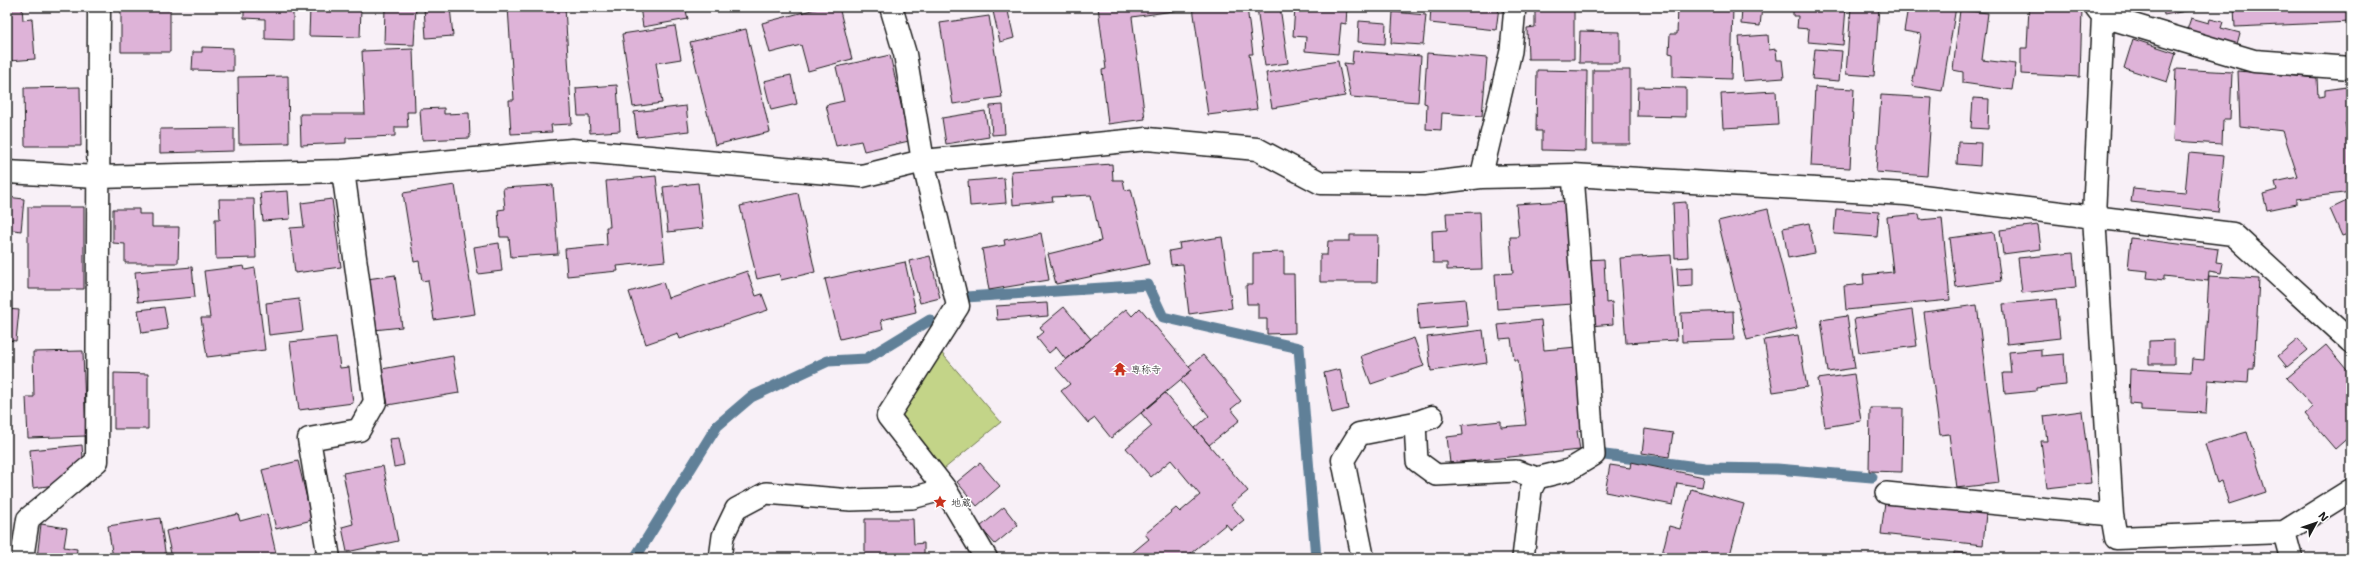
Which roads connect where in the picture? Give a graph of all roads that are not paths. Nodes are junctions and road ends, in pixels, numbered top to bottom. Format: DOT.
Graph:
graph roads {
  1 [pos="100,7"];
  2 [pos="891,7"];
  3 [pos="1515,7"];
  4 [pos="2100,12"];
  5 [pos="2351,68"];
  6 [pos="923,162"];
  7 [pos="343,171"];
  8 [pos="7,172"];
  9 [pos="1573,175"];
  10 [pos="1481,177"];
  11 [pos="98,178"];
  12 [pos="2094,216"];
  13 [pos="2351,342"];
  14 [pos="1424,420"];
  15 [pos="1538,478"];
  16 [pos="944,489"];
  17 [pos="2351,490"];
  18 [pos="1886,492"];
  19 [pos="2112,515"];
  20 [pos="2284,532"];
  21 [pos="1363,554"];
  22 [pos="22,558"];
  23 [pos="329,558"];
  24 [pos="720,558"];
  25 [pos="986,558"];
  26 [pos="1523,558"];
  27 [pos="2291,558"];
  1 -- 11 [label="street"];
  2 -- 6 [label="street"];
  3 -- 10 [label="lane"];
  4 -- 5 [label="street"];
  4 -- 12 [label="street"];
  6 -- 7 [label="street"];
  6 -- 10 [label="street"];
  6 -- 16 [label="street"];
  7 -- 11 [label="street"];
  7 -- 23 [label="street"];
  8 -- 11 [label="street"];
  9 -- 10 [label="street"];
  9 -- 12 [label="street"];
  9 -- 15 [label="lane"];
  11 -- 22 [label="street"];
  12 -- 13 [label="street"];
  12 -- 19 [label="street"];
  14 -- 15 [label="lane"];
  14 -- 21 [label="street"];
  15 -- 26 [label="lane"];
  16 -- 24 [label="lane"];
  16 -- 25 [label="street"];
  17 -- 20 [label="street"];
  18 -- 19 [label="lane"];
  19 -- 20 [label="street"];
  20 -- 27 [label="street"];
}
